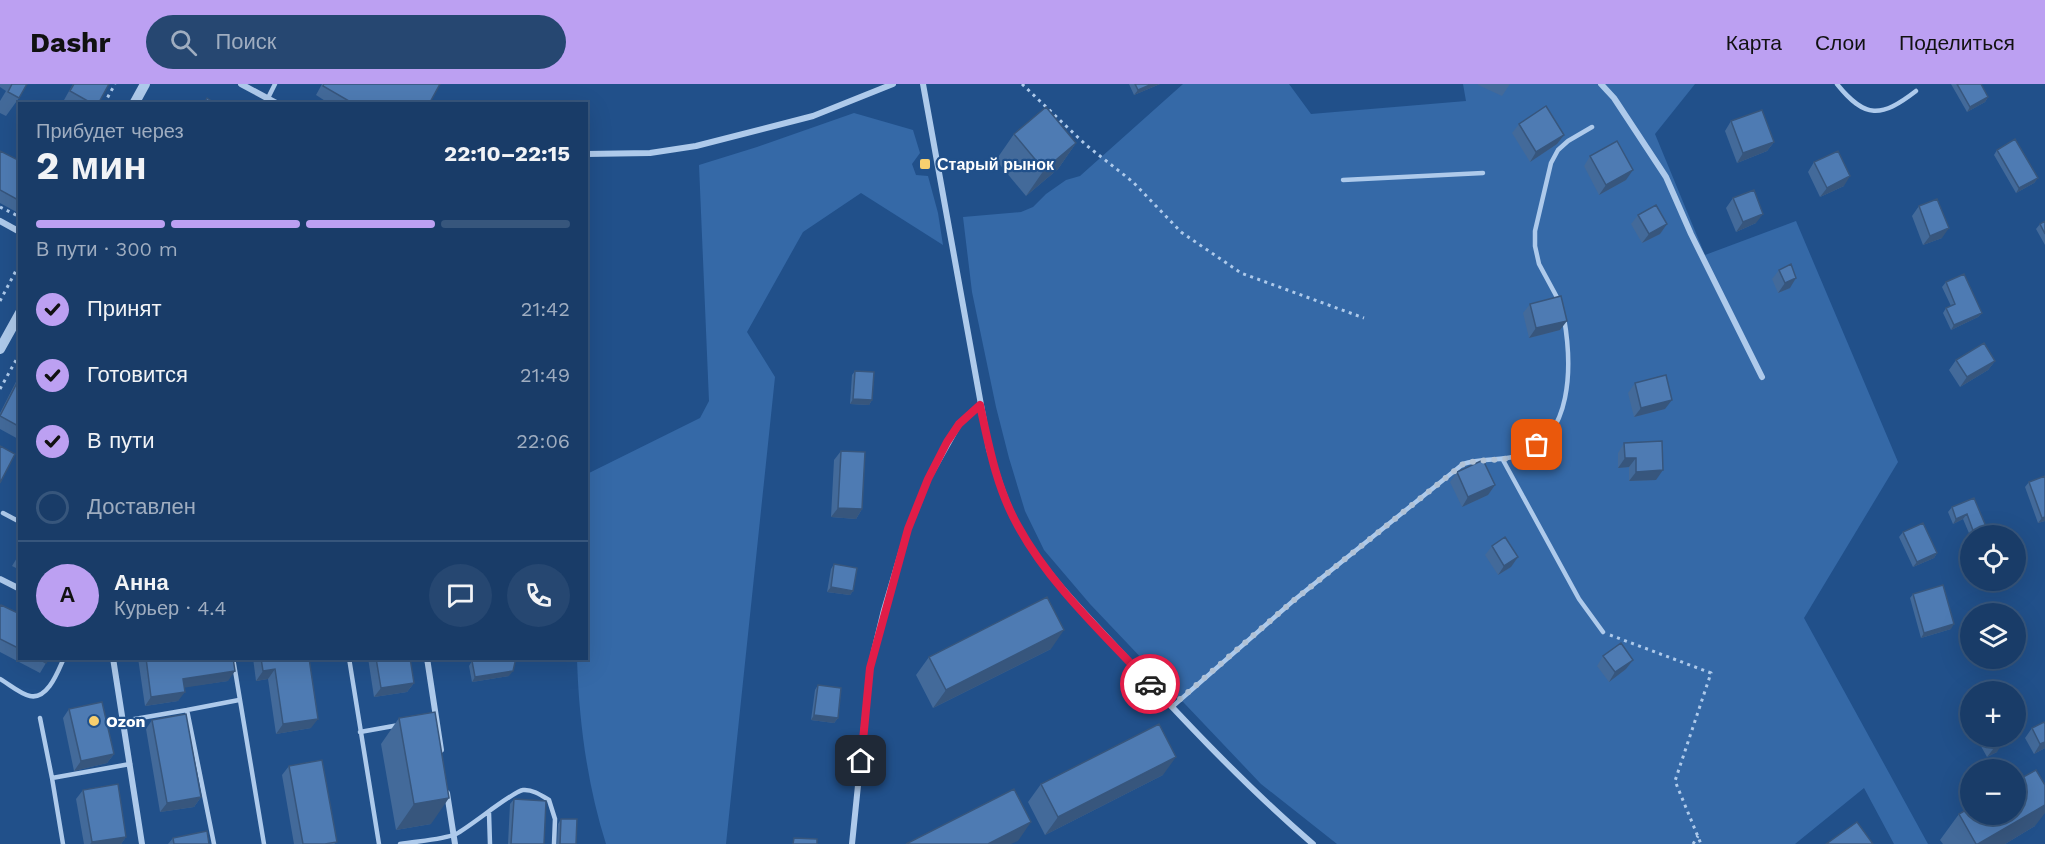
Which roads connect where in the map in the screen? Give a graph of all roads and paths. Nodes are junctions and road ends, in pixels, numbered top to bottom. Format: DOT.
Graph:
graph roads {
  1 [pos="115,84"];
  2 [pos="145,84"];
  3 [pos="241,84"];
  4 [pos="275,84"];
  5 [pos="893,84"];
  6 [pos="922,84"];
  7 [pos="1022,84"];
  8 [pos="1601,84"];
  9 [pos="1837,84"];
  10 [pos="1916,91"];
  11 [pos="268,98"];
  12 [pos="105,102"];
  13 [pos="135,102"];
  14 [pos="275,102"];
  15 [pos="1592,127"];
  16 [pos="588,154"];
  17 [pos="1483,173"];
  18 [pos="1343,180"];
  19 [pos="0,207"];
  20 [pos="18,216"];
  21 [pos="0,221"];
  22 [pos="18,230"];
  23 [pos="18,267"];
  24 [pos="0,301"];
  25 [pos="1560,306"];
  26 [pos="1564,316"];
  27 [pos="18,317"];
  28 [pos="1364,318"];
  29 [pos="0,349"];
  30 [pos="18,357"];
  31 [pos="1762,377"];
  32 [pos="0,389"];
  33 [pos="980,405"];
  34 [pos="1503,460"];
  35 [pos="3,513"];
  36 [pos="18,521"];
  37 [pos="0,579"];
  38 [pos="18,588"];
  39 [pos="1603,632"];
  40 [pos="63,660"];
  41 [pos="114,660"];
  42 [pos="233,660"];
  43 [pos="349,660"];
  44 [pos="427,660"];
  45 [pos="0,680"];
  46 [pos="239,700"];
  47 [pos="1171,707"];
  48 [pos="187,710"];
  49 [pos="40,718"];
  50 [pos="436,719"];
  51 [pos="123,721"];
  52 [pos="425,721"];
  53 [pos="404,724"];
  54 [pos="360,732"];
  55 [pos="441,754"];
  56 [pos="130,764"];
  57 [pos="52,778"];
  58 [pos="447,789"];
  59 [pos="489,813"];
  60 [pos="453,835"];
  61 [pos="1698,836"];
  62 [pos="63,844"];
  63 [pos="142,844"];
  64 [pos="214,844"];
  65 [pos="264,844"];
  66 [pos="379,844"];
  67 [pos="400,844"];
  68 [pos="455,844"];
  69 [pos="490,844"];
  70 [pos="554,844"];
  71 [pos="852,844"];
  72 [pos="1312,844"];
  73 [pos="1694,844"];
  74 [pos="1701,844"];
  1 -- 12 [label="path"];
  2 -- 13 [label="street"];
  3 -- 11 [label="street"];
  4 -- 11 [label="lane"];
  5 -- 16 [label="street"];
  6 -- 33 [label="street"];
  7 -- 28 [label="path"];
  8 -- 31 [label="street"];
  9 -- 10 [label="lane"];
  11 -- 14 [label="street"];
  15 -- 25 [label="lane"];
  17 -- 18 [label="lane"];
  19 -- 20 [label="path"];
  21 -- 22 [label="street"];
  23 -- 24 [label="path"];
  26 -- 47 [label="lane"];
  27 -- 29 [label="street"];
  30 -- 32 [label="path"];
  33 -- 47 [label="street"];
  33 -- 71 [label="street"];
  34 -- 39 [label="lane"];
  35 -- 36 [label="lane"];
  37 -- 38 [label="street"];
  39 -- 61 [label="path"];
  40 -- 45 [label="lane"];
  41 -- 51 [label="street"];
  42 -- 46 [label="lane"];
  43 -- 54 [label="lane"];
  44 -- 50 [label="street"];
  46 -- 48 [label="lane"];
  46 -- 65 [label="lane"];
  47 -- 72 [label="street"];
  48 -- 51 [label="lane"];
  48 -- 64 [label="lane"];
  49 -- 57 [label="lane"];
  50 -- 52 [label="lane"];
  50 -- 55 [label="street"];
  51 -- 56 [label="street"];
  53 -- 54 [label="lane"];
  54 -- 66 [label="lane"];
  56 -- 57 [label="lane"];
  56 -- 63 [label="street"];
  57 -- 62 [label="lane"];
  58 -- 60 [label="street"];
  59 -- 60 [label="lane"];
  59 -- 69 [label="lane"];
  59 -- 70 [label="lane"];
  60 -- 67 [label="lane"];
  60 -- 68 [label="street"];
  61 -- 73 [label="path"];
  61 -- 74 [label="path"];
}
